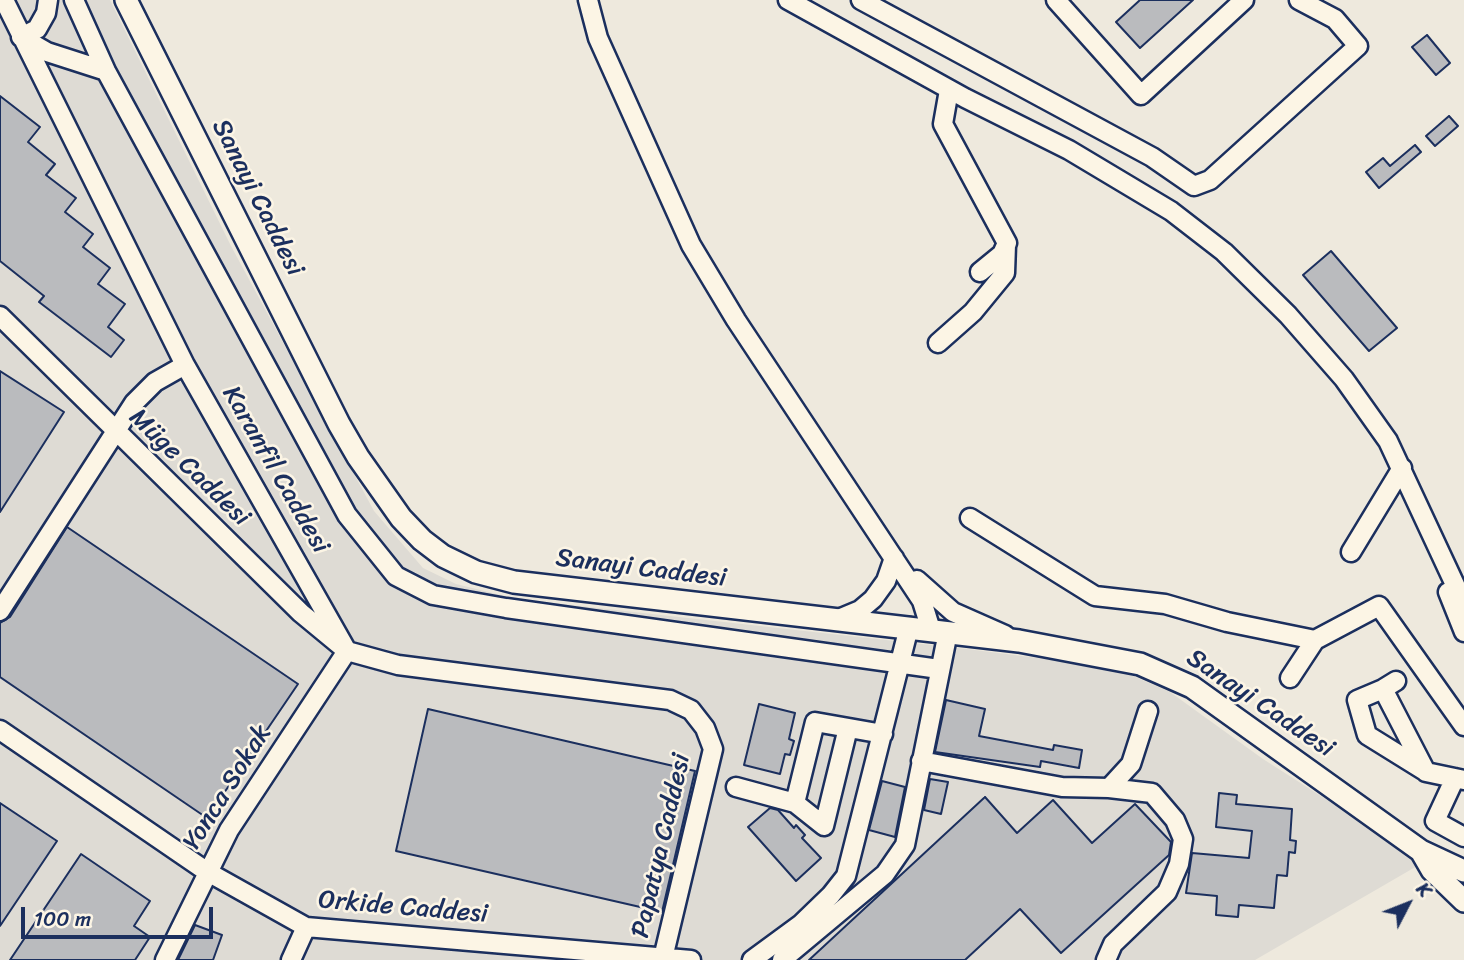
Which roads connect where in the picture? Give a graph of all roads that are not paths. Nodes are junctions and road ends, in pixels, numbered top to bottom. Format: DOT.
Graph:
graph roads {
  1 [pos="48,0"];
  2 [pos="74,0"];
  3 [pos="126,0"];
  4 [pos="588,0"];
  5 [pos="788,0"];
  6 [pos="861,0"];
  7 [pos="1056,0"];
  8 [pos="1244,0"];
  9 [pos="1299,0"];
  10 [pos="4,12"];
  11 [pos="22,37"];
  12 [pos="106,71"];
  13 [pos="949,90"];
  14 [pos="1006,245"];
  15 [pos="981,272"];
  16 [pos="0,316"];
  17 [pos="937,344"];
  18 [pos="185,365"];
  19 [pos="115,432"];
  20 [pos="1402,468"];
  21 [pos="971,519"];
  22 [pos="1425,519"];
  23 [pos="1351,552"];
  24 [pos="894,558"];
  25 [pos="1464,583"];
  26 [pos="1464,604"];
  27 [pos="0,611"];
  28 [pos="836,620"];
  29 [pos="909,627"];
  30 [pos="939,631"];
  31 [pos="1464,632"];
  32 [pos="1315,640"];
  33 [pos="1019,641"];
  34 [pos="347,651"];
  35 [pos="900,663"];
  36 [pos="939,669"];
  37 [pos="1290,678"];
  38 [pos="1148,711"];
  39 [pos="1464,726"];
  40 [pos="848,728"];
  41 [pos="0,730"];
  42 [pos="883,734"];
  43 [pos="921,761"];
  44 [pos="1426,772"];
  45 [pos="1460,779"];
  46 [pos="736,786"];
  47 [pos="1109,788"];
  48 [pos="795,803"];
  49 [pos="1464,837"];
  50 [pos="1421,851"];
  51 [pos="206,871"];
  52 [pos="1464,871"];
  53 [pos="1464,901"];
  54 [pos="306,927"];
  55 [pos="663,958"];
  56 [pos="164,960"];
  57 [pos="291,960"];
  58 [pos="691,960"];
  59 [pos="752,960"];
  60 [pos="782,960"];
  61 [pos="1106,960"];
  1 -- 11 [label="lane"];
  2 -- 12 [label="lane"];
  3 -- 28 [label="main road, Sanayi Caddesi"];
  4 -- 24 [label="lane"];
  5 -- 13 [label="lane"];
  6 -- 9 [label="lane"];
  7 -- 8 [label="lane"];
  10 -- 11 [label="lane, Karanfil Caddesi"];
  11 -- 12 [label="lane"];
  11 -- 18 [label="lane, Karanfil Caddesi"];
  12 -- 35 [label="lane"];
  13 -- 14 [label="lane"];
  13 -- 20 [label="lane"];
  14 -- 15 [label="lane"];
  14 -- 17 [label="lane"];
  16 -- 19 [label="lane, Müge Caddesi"];
  18 -- 19 [label="lane"];
  18 -- 34 [label="lane, Karanfil Caddesi"];
  19 -- 27 [label="lane"];
  19 -- 34 [label="lane, Müge Caddesi"];
  20 -- 22 [label="lane"];
  20 -- 23 [label="lane"];
  21 -- 32 [label="lane"];
  22 -- 25 [label="lane"];
  22 -- 26 [label="lane"];
  22 -- 31 [label="lane"];
  24 -- 28 [label="lane"];
  24 -- 30 [label="lane"];
  24 -- 33 [label="lane"];
  28 -- 29 [label="main road, Sanayi Caddesi"];
  29 -- 30 [label="main road, Sanayi Caddesi"];
  29 -- 35 [label="lane"];
  30 -- 33 [label="main road, Sanayi Caddesi"];
  30 -- 36 [label="lane"];
  32 -- 37 [label="lane"];
  32 -- 39 [label="lane"];
  33 -- 50 [label="main road, Sanayi Caddesi"];
  34 -- 51 [label="lane, Yonca Sokak"];
  34 -- 55 [label="lane, Papatya Caddesi"];
  35 -- 36 [label="lane"];
  35 -- 42 [label="lane"];
  36 -- 43 [label="lane"];
  38 -- 47 [label="lane"];
  40 -- 42 [label="lane"];
  40 -- 48 [label="lane"];
  40 -- 48 [label="lane"];
  41 -- 51 [label="lane, Orkide Caddesi"];
  42 -- 59 [label="lane"];
  43 -- 47 [label="lane"];
  43 -- 60 [label="lane"];
  44 -- 44 [label="lane"];
  44 -- 45 [label="lane"];
  45 -- 49 [label="lane"];
  46 -- 48 [label="lane"];
  47 -- 61 [label="lane"];
  50 -- 52 [label="main road"];
  50 -- 53 [label="main road"];
  51 -- 54 [label="lane, Orkide Caddesi"];
  51 -- 56 [label="lane, Yonca Sokak"];
  54 -- 55 [label="lane, Orkide Caddesi"];
  54 -- 57 [label="lane"];
  55 -- 58 [label="lane, Orkide Caddesi"];
}
